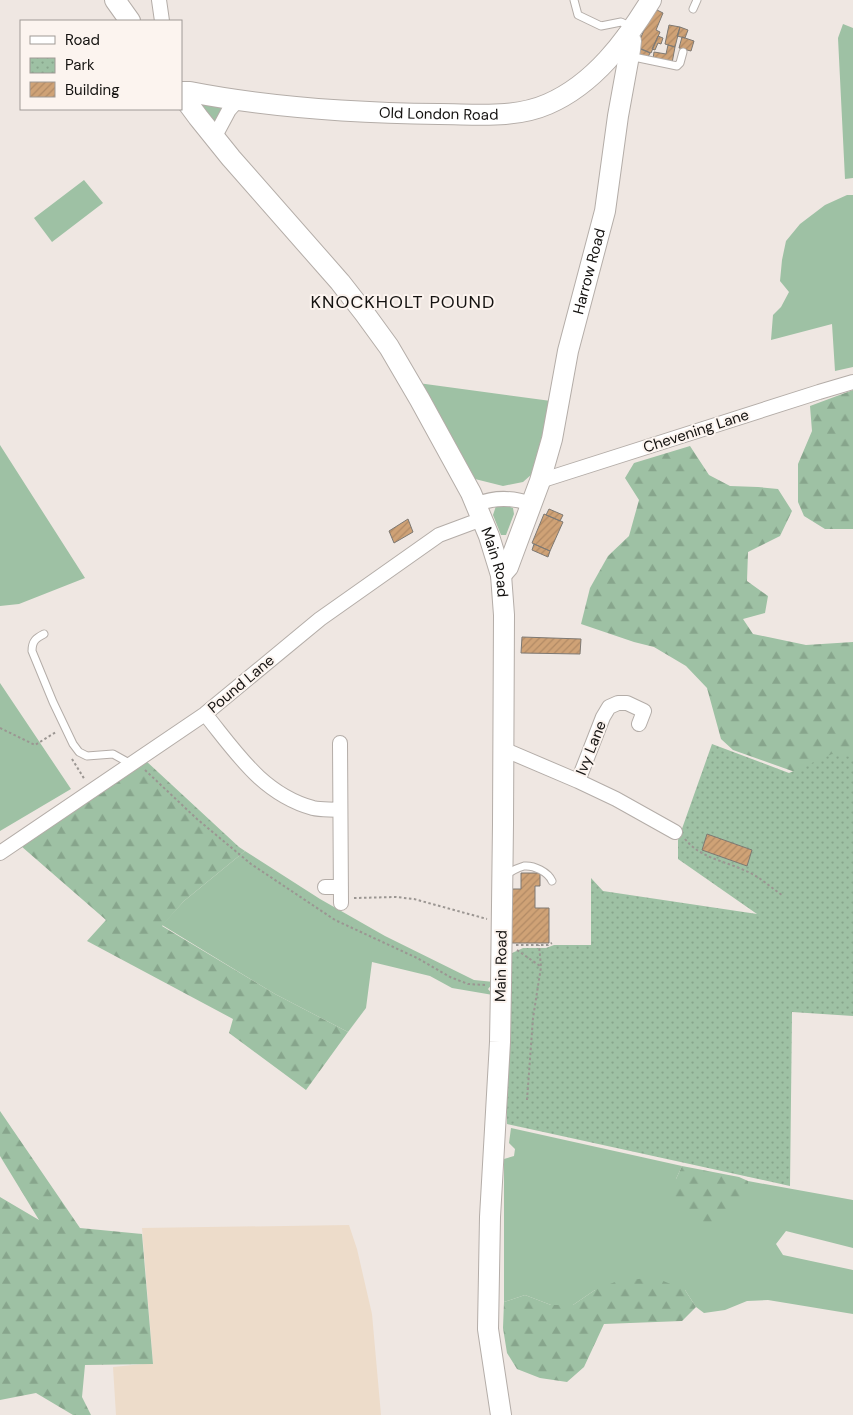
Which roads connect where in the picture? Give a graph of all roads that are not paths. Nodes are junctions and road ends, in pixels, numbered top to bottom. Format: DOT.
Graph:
graph roads {
  1 [pos="115,0"];
  2 [pos="160,0"];
  3 [pos="574,0"];
  4 [pos="651,0"];
  5 [pos="696,0"];
  6 [pos="693,9"];
  7 [pos="129,20"];
  8 [pos="162,20"];
  9 [pos="630,40"];
  10 [pos="682,52"];
  11 [pos="600,67"];
  12 [pos="625,78"];
  13 [pos="182,93"];
  14 [pos="182,94"];
  15 [pos="237,101"];
  16 [pos="214,138"];
  17 [pos="853,382"];
  18 [pos="540,481"];
  19 [pos="531,504"];
  20 [pos="480,512"];
  21 [pos="501,575"];
  22 [pos="44,634"];
  23 [pos="205,714"];
  24 [pos="639,724"];
  25 [pos="503,748"];
  26 [pos="343,750"];
  27 [pos="134,762"];
  28 [pos="578,781"];
  29 [pos="340,810"];
  30 [pos="674,832"];
  31 [pos="0,853"];
  32 [pos="502,877"];
  33 [pos="552,881"];
  34 [pos="325,887"];
  35 [pos="501,1415"];
  1 -- 7 [label="street"];
  2 -- 8 [label="street"];
  3 -- 9 [label="lane"];
  4 -- 9 [label="street, Old London Road"];
  5 -- 6 [label="lane"];
  9 -- 10 [label="lane"];
  9 -- 11 [label="street, Old London Road"];
  9 -- 12 [label="street, Harrow Road"];
  11 -- 12 [label="street"];
  11 -- 15 [label="street, Old London Road"];
  12 -- 18 [label="street, Harrow Road"];
  13 -- 15 [label="street, Old London Road"];
  14 -- 16 [label="street, Main Road"];
  15 -- 16 [label="street"];
  16 -- 20 [label="street, Main Road"];
  17 -- 18 [label="street, Chevening Lane"];
  18 -- 19 [label="street, Harrow Road"];
  19 -- 20 [label="street, Pound Lane"];
  19 -- 21 [label="street, Harrow Road"];
  20 -- 21 [label="street, Main Road"];
  20 -- 23 [label="street, Pound Lane"];
  21 -- 25 [label="street, Main Road"];
  22 -- 27 [label="lane"];
  23 -- 27 [label="street, Pound Lane"];
  23 -- 29 [label="street"];
  24 -- 28 [label="street, Ivy Lane"];
  25 -- 28 [label="street, Ivy Lane"];
  25 -- 32 [label="street, Main Road"];
  26 -- 29 [label="street"];
  27 -- 31 [label="street, Pound Lane"];
  28 -- 30 [label="street, Ivy Lane"];
  29 -- 34 [label="street"];
  32 -- 33 [label="lane"];
  32 -- 35 [label="street, Main Road"];
}
